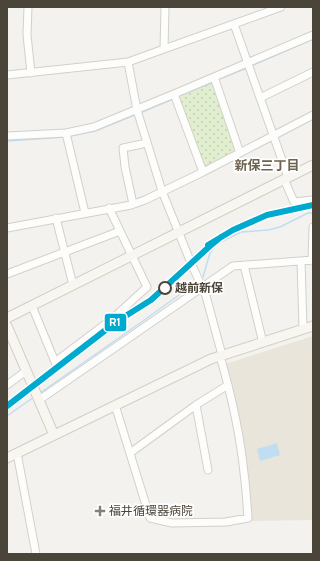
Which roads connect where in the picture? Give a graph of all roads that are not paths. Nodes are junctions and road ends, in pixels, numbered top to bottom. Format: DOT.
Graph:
graph roads {
  1 [pos="28,7"];
  2 [pos="165,7"];
  3 [pos="281,7"];
  4 [pos="234,24"];
  5 [pos="313,35"];
  6 [pos="164,49"];
  7 [pos="128,62"];
  8 [pos="248,63"];
  9 [pos="313,72"];
  10 [pos="31,73"];
  11 [pos="7,75"];
  12 [pos="214,77"];
  13 [pos="174,94"];
  14 [pos="260,98"];
  15 [pos="137,110"];
  16 [pos="313,115"];
  17 [pos="66,133"];
  18 [pos="7,136"];
  19 [pos="273,136"];
  20 [pos="147,144"];
  21 [pos="240,153"];
  22 [pos="313,165"];
  23 [pos="203,172"];
  24 [pos="286,178"];
  25 [pos="162,191"];
  26 [pos="313,200"];
  27 [pos="133,204"];
  28 [pos="110,208"];
  29 [pos="85,213"];
  30 [pos="56,218"];
  31 [pos="313,227"];
  32 [pos="7,228"];
  33 [pos="120,231"];
  34 [pos="178,232"];
  35 [pos="64,252"];
  36 [pos="132,256"];
  37 [pos="312,260"];
  38 [pos="301,261"];
  39 [pos="244,265"];
  40 [pos="7,274"];
  41 [pos="73,285"];
  42 [pos="202,287"];
  43 [pos="32,306"];
  44 [pos="7,318"];
  45 [pos="7,326"];
  46 [pos="313,326"];
  47 [pos="304,329"];
  48 [pos="263,342"];
  49 [pos="221,356"];
  50 [pos="26,371"];
  51 [pos="7,385"];
  52 [pos="228,385"];
  53 [pos="39,400"];
  54 [pos="115,405"];
  55 [pos="196,405"];
  56 [pos="54,435"];
  57 [pos="17,453"];
  58 [pos="130,453"];
  59 [pos="7,458"];
  60 [pos="208,470"];
  61 [pos="36,554"];
  1 -- 10 [label="street"];
  2 -- 6 [label="street"];
  3 -- 4 [label="street"];
  4 -- 6 [label="street"];
  4 -- 8 [label="street"];
  5 -- 8 [label="street"];
  6 -- 7 [label="street"];
  7 -- 10 [label="street"];
  7 -- 15 [label="street"];
  8 -- 12 [label="street"];
  8 -- 14 [label="street"];
  9 -- 14 [label="street"];
  10 -- 11 [label="street"];
  12 -- 13 [label="street"];
  12 -- 21 [label="street"];
  13 -- 15 [label="street"];
  13 -- 23 [label="street"];
  14 -- 19 [label="street"];
  15 -- 17 [label="street"];
  15 -- 20 [label="street"];
  16 -- 19 [label="street"];
  17 -- 18 [label="street"];
  17 -- 29 [label="street"];
  19 -- 21 [label="street"];
  19 -- 24 [label="street"];
  20 -- 25 [label="street"];
  20 -- 27 [label="street"];
  21 -- 23 [label="street"];
  22 -- 24 [label="street"];
  23 -- 25 [label="street"];
  24 -- 26 [label="street"];
  24 -- 34 [label="street"];
  25 -- 27 [label="street"];
  25 -- 34 [label="street"];
  27 -- 28 [label="street"];
  28 -- 29 [label="street"];
  28 -- 33 [label="street"];
  29 -- 30 [label="street"];
  30 -- 32 [label="street"];
  30 -- 35 [label="street"];
  31 -- 37 [label="street"];
  33 -- 35 [label="street"];
  33 -- 36 [label="street"];
  34 -- 36 [label="street"];
  34 -- 42 [label="street"];
  35 -- 40 [label="street"];
  35 -- 41 [label="street"];
  36 -- 41 [label="street"];
  36 -- 43 [label="street"];
  37 -- 38 [label="street"];
  38 -- 39 [label="street"];
  38 -- 47 [label="street"];
  39 -- 42 [label="street"];
  39 -- 48 [label="street"];
  41 -- 43 [label="street"];
  42 -- 49 [label="street"];
  42 -- 53 [label="street"];
  43 -- 44 [label="street"];
  45 -- 50 [label="street"];
  46 -- 47 [label="street"];
  47 -- 48 [label="street"];
  48 -- 49 [label="street"];
  49 -- 52 [label="street"];
  49 -- 54 [label="street"];
  50 -- 51 [label="street"];
  50 -- 53 [label="street"];
  52 -- 55 [label="street"];
  52 -- 58 [label="street"];
  53 -- 56 [label="street"];
  54 -- 56 [label="street"];
  54 -- 58 [label="street"];
  55 -- 58 [label="street"];
  55 -- 60 [label="street"];
  56 -- 57 [label="street"];
  57 -- 59 [label="street"];
  57 -- 61 [label="street"];
}
